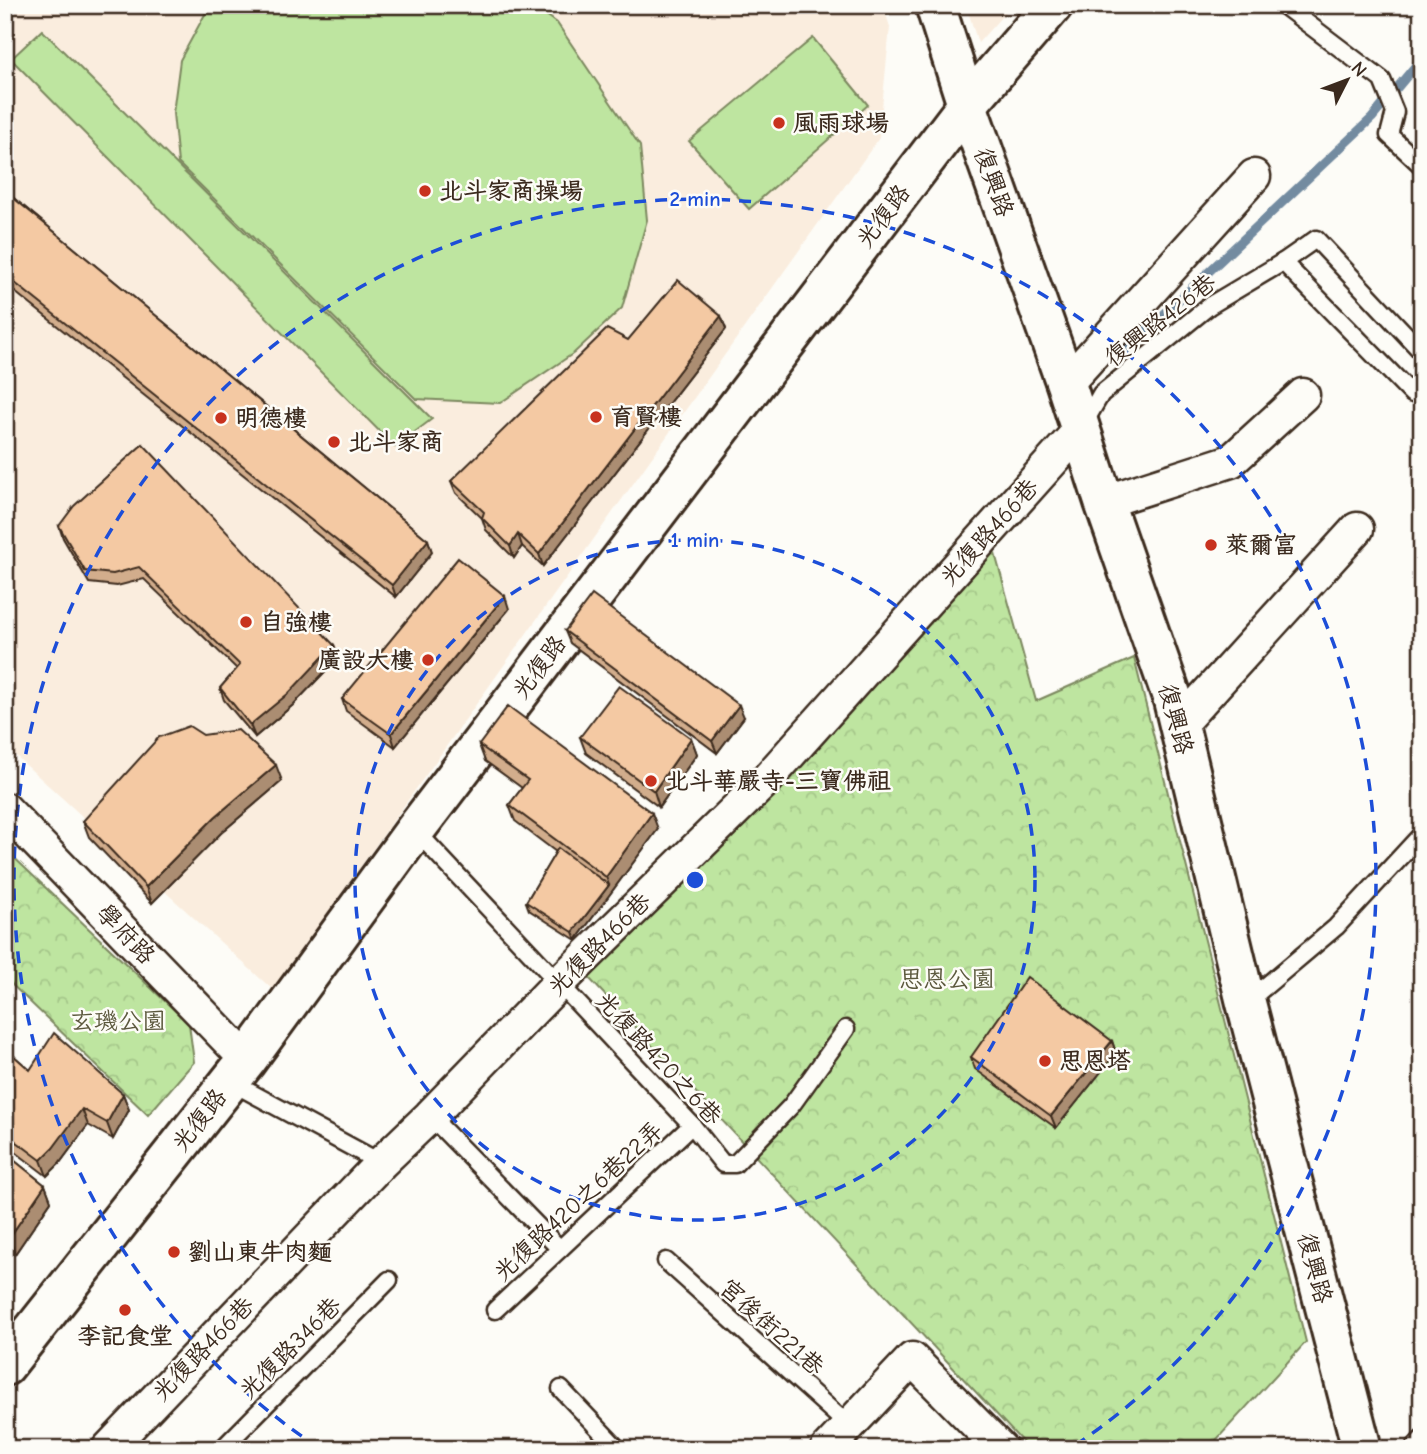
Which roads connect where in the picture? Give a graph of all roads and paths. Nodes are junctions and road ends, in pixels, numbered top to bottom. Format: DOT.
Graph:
graph roads {
  1 [pos="934,5"];
  2 [pos="1053,5"];
  3 [pos="1283,5"];
  4 [pos="967,105"];
  5 [pos="1422,166"];
  6 [pos="1254,176"];
  7 [pos="1283,262"];
  8 [pos="1422,352"];
  9 [pos="1066,384"];
  10 [pos="1422,386"];
  11 [pos="1303,395"];
  12 [pos="1080,430"];
  13 [pos="1104,502"];
  14 [pos="1357,528"];
  15 [pos="1179,725"];
  16 [pos="5,809"];
  17 [pos="415,830"];
  18 [pos="1422,834"];
  19 [pos="559,983"];
  20 [pos="1246,1003"];
  21 [pos="846,1029"];
  22 [pos="238,1070"];
  23 [pos="430,1116"];
  24 [pos="692,1125"];
  25 [pos="381,1163"];
  26 [pos="560,1250"];
  27 [pos="666,1261"];
  28 [pos="389,1280"];
  29 [pos="495,1310"];
  30 [pos="5,1366"];
  31 [pos="561,1389"];
  32 [pos="849,1426"];
  33 [pos="1422,1439"];
  34 [pos="108,1449"];
  35 [pos="222,1449"];
  36 [pos="618,1449"];
  37 [pos="827,1449"];
  38 [pos="1001,1449"];
  39 [pos="1362,1449"];
  40 [pos="1413,1449"];
  1 -- 4 [label="street, 復興路"];
  2 -- 4 [label="street, 光復路"];
  3 -- 5 [label="lane"];
  4 -- 9 [label="street, 復興路"];
  4 -- 17 [label="street, 光復路"];
  6 -- 9 [label="street"];
  7 -- 8 [label="lane, 復興路426巷"];
  7 -- 10 [label="lane"];
  7 -- 12 [label="lane, 復興路426巷"];
  9 -- 12 [label="street, 復興路"];
  11 -- 13 [label="street"];
  12 -- 13 [label="street, 復興路"];
  12 -- 19 [label="street, 光復路466巷"];
  13 -- 15 [label="street, 復興路"];
  14 -- 15 [label="street"];
  15 -- 20 [label="street, 復興路"];
  16 -- 22 [label="street, 學府路"];
  17 -- 19 [label="lane, 光復路420之6巷"];
  17 -- 22 [label="street, 光復路"];
  18 -- 20 [label="lane"];
  19 -- 23 [label="street, 光復路466巷"];
  19 -- 24 [label="lane, 光復路420之6巷"];
  20 -- 39 [label="street, 復興路"];
  21 -- 24 [label="lane, 光復路420之6巷"];
  22 -- 25 [label="lane"];
  22 -- 30 [label="street, 光復路"];
  23 -- 25 [label="street, 光復路466巷"];
  23 -- 26 [label="lane"];
  24 -- 26 [label="lane, 光復路420之6巷22弄"];
  25 -- 34 [label="street, 光復路466巷"];
  26 -- 29 [label="lane, 光復路420之6巷22弄"];
  27 -- 32 [label="lane, 宮後街221巷"];
  28 -- 35 [label="lane, 光復路346巷"];
  31 -- 36 [label="lane"];
  32 -- 37 [label="street"];
  32 -- 38 [label="street"];
  33 -- 40 [label="lane"];
}
